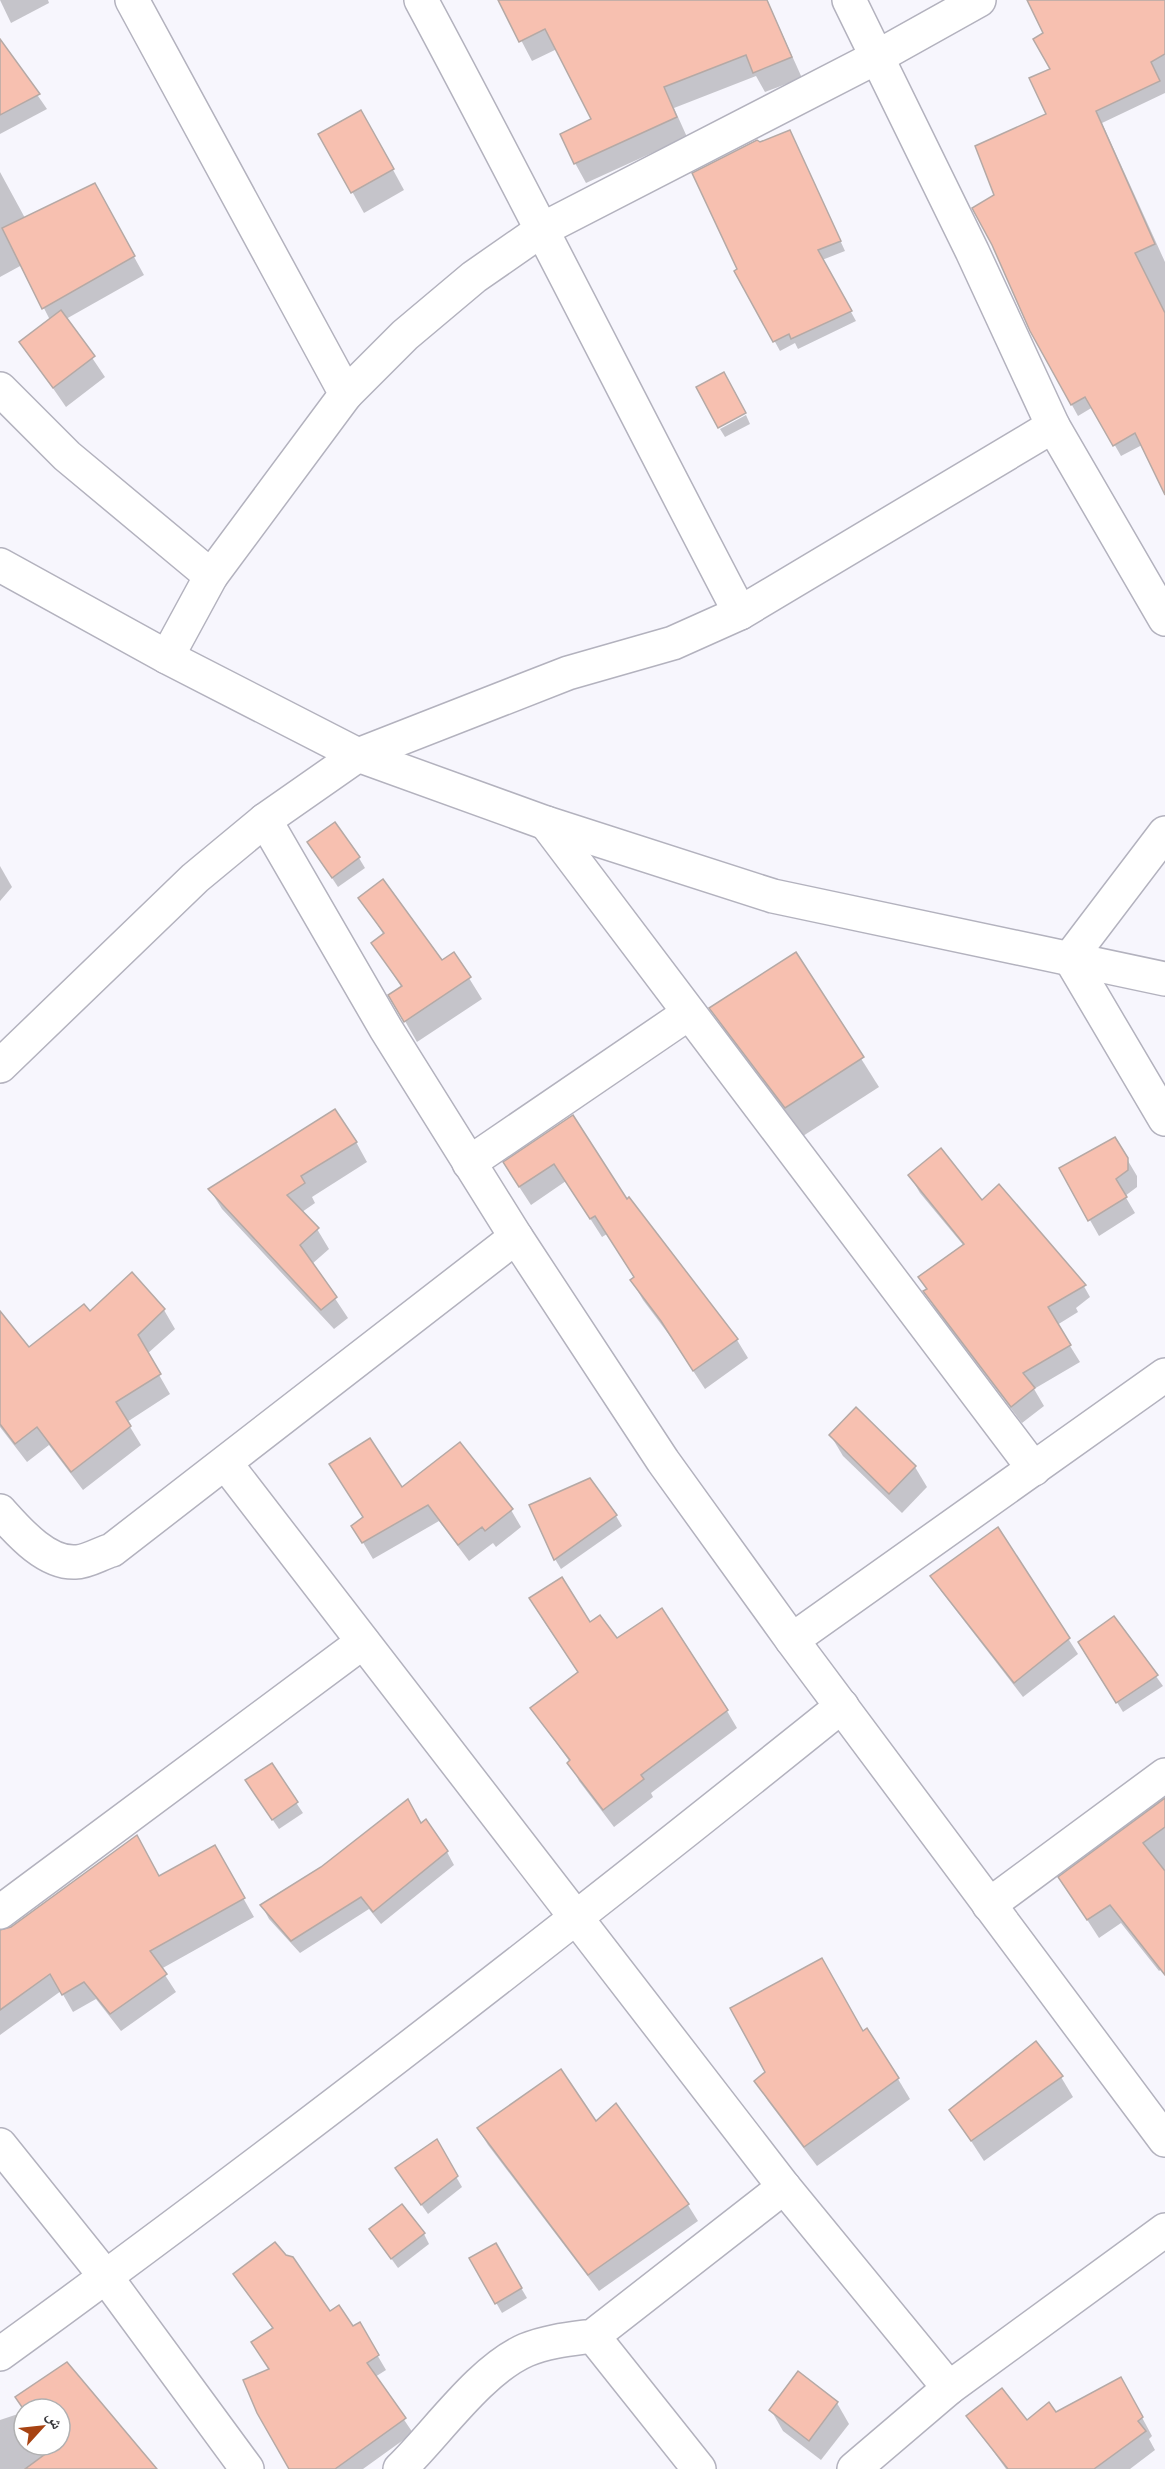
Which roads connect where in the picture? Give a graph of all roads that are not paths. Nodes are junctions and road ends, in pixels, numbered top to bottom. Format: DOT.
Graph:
graph roads {
  1 [pos="132,0"];
  2 [pos="421,0"];
  3 [pos="849,0"];
  4 [pos="979,0"];
  5 [pos="877,57"];
  6 [pos="543,229"];
  7 [pos="0,389"];
  8 [pos="346,393"];
  9 [pos="1053,426"];
  10 [pos="0,565"];
  11 [pos="211,576"];
  12 [pos="740,613"];
  13 [pos="1165,619"];
  14 [pos="167,657"];
  15 [pos="358,755"];
  16 [pos="265,820"];
  17 [pos="546,824"];
  18 [pos="1165,833"];
  19 [pos="1070,958"];
  20 [pos="1165,979"];
  21 [pos="689,1013"];
  22 [pos="0,1066"];
  23 [pos="1165,1119"];
  24 [pos="469,1163"];
  25 [pos="516,1237"];
  26 [pos="1165,1375"];
  27 [pos="226,1464"];
  28 [pos="1035,1469"];
  29 [pos="0,1511"];
  30 [pos="792,1640"];
  31 [pos="363,1641"];
  32 [pos="842,1706"];
  33 [pos="1165,1775"];
  34 [pos="989,1905"];
  35 [pos="0,1912"];
  36 [pos="577,1919"];
  37 [pos="1165,2140"];
  38 [pos="0,2145"];
  39 [pos="784,2187"];
  40 [pos="1165,2230"];
  41 [pos="106,2277"];
  42 [pos="593,2336"];
  43 [pos="0,2354"];
  44 [pos="949,2388"];
  45 [pos="248,2469"];
  46 [pos="400,2469"];
  47 [pos="699,2469"];
  48 [pos="854,2469"];
  1 -- 8 [label="street"];
  2 -- 6 [label="street"];
  3 -- 5 [label="street"];
  4 -- 5 [label="street"];
  5 -- 6 [label="street"];
  5 -- 9 [label="street"];
  6 -- 8 [label="street"];
  6 -- 12 [label="street"];
  7 -- 11 [label="street"];
  8 -- 11 [label="street"];
  9 -- 12 [label="street"];
  9 -- 13 [label="street"];
  10 -- 14 [label="street"];
  11 -- 14 [label="street"];
  12 -- 15 [label="street"];
  14 -- 15 [label="street"];
  15 -- 16 [label="street"];
  15 -- 17 [label="street"];
  16 -- 22 [label="street"];
  16 -- 24 [label="street"];
  17 -- 19 [label="street"];
  17 -- 21 [label="street"];
  18 -- 19 [label="street"];
  19 -- 20 [label="street"];
  19 -- 23 [label="street"];
  21 -- 24 [label="street"];
  21 -- 28 [label="street"];
  24 -- 25 [label="street"];
  25 -- 27 [label="street"];
  25 -- 30 [label="street"];
  26 -- 28 [label="street"];
  27 -- 29 [label="street"];
  27 -- 31 [label="street"];
  28 -- 30 [label="street"];
  30 -- 32 [label="street"];
  31 -- 35 [label="street"];
  31 -- 36 [label="street"];
  32 -- 34 [label="street"];
  32 -- 36 [label="street"];
  33 -- 34 [label="street"];
  34 -- 37 [label="street"];
  36 -- 39 [label="street"];
  36 -- 41 [label="street"];
  38 -- 41 [label="street"];
  39 -- 42 [label="street"];
  39 -- 44 [label="street"];
  40 -- 44 [label="street"];
  41 -- 43 [label="street"];
  41 -- 45 [label="street"];
  42 -- 46 [label="street"];
  42 -- 47 [label="street"];
  44 -- 48 [label="street"];
}
